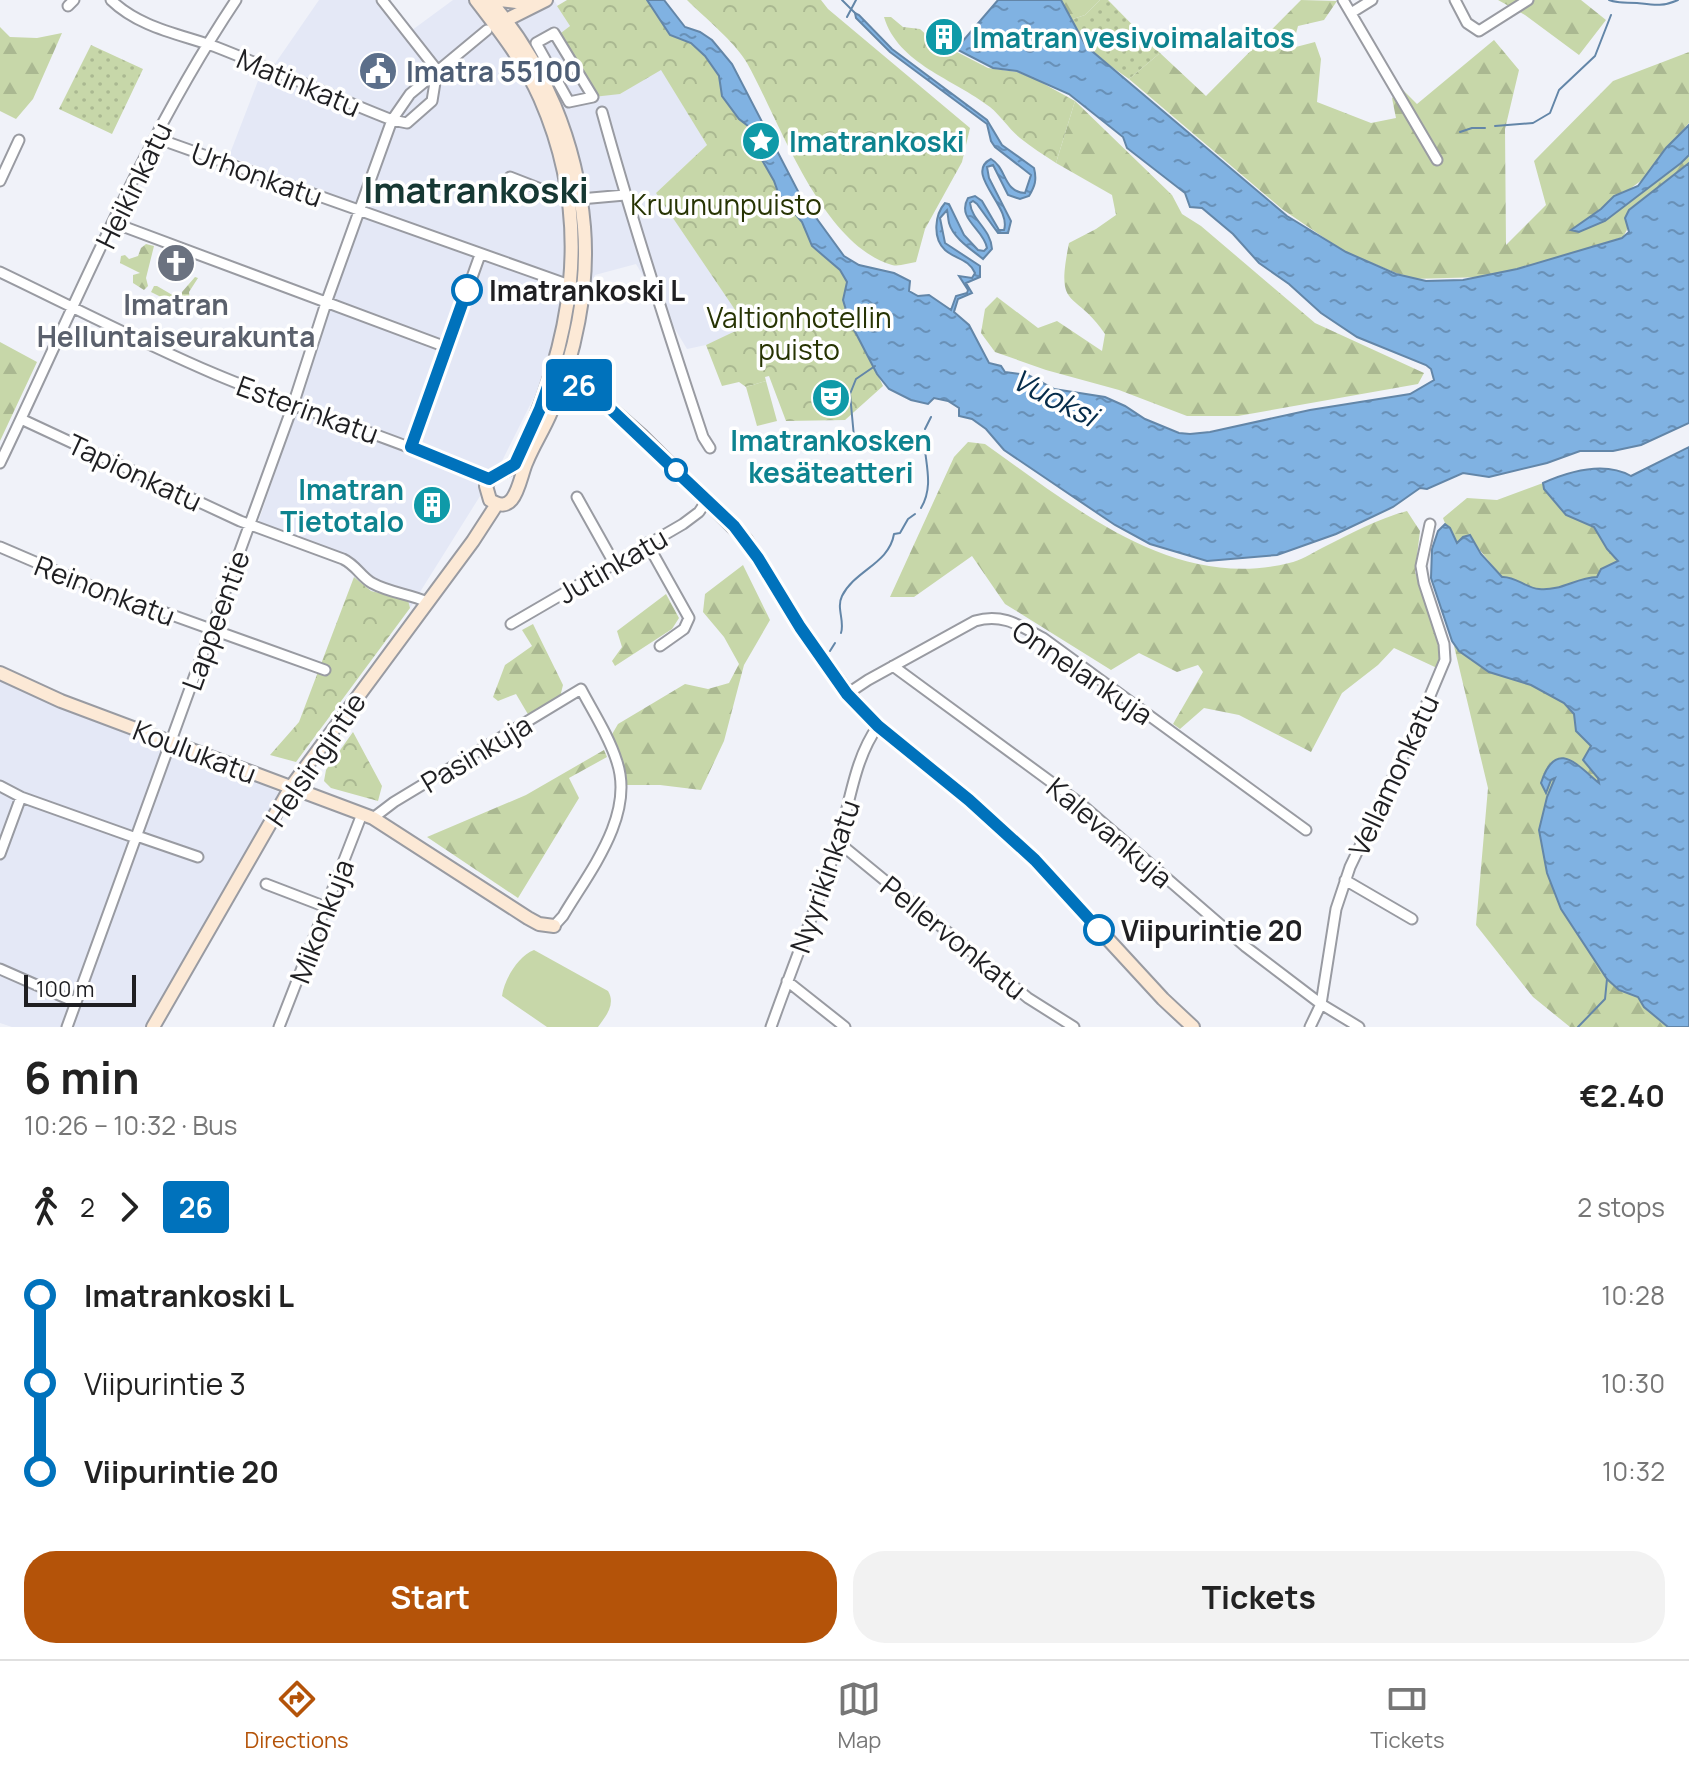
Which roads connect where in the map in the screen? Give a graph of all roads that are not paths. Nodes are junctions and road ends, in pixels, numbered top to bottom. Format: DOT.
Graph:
graph roads {
  1 [pos="111,0"];
  2 [pos="236,0"];
  3 [pos="382,0"];
  4 [pos="476,0"];
  5 [pos="489,0"];
  6 [pos="500,0"];
  7 [pos="1343,0"];
  8 [pos="1372,0"];
  9 [pos="1455,0"];
  10 [pos="1528,0"];
  11 [pos="540,2"];
  12 [pos="1351,13"];
  13 [pos="496,25"];
  14 [pos="207,44"];
  15 [pos="437,70"];
  16 [pos="569,102"];
  17 [pos="602,112"];
  18 [pos="392,120"];
  19 [pos="156,138"];
  20 [pos="19,140"];
  21 [pos="1437,160"];
  22 [pos="510,177"];
  23 [pos="0,181"];
  24 [pos="625,195"];
  25 [pos="574,200"];
  26 [pos="358,211"];
  27 [pos="114,223"];
  28 [pos="480,255"];
  29 [pos="0,272"];
  30 [pos="577,288"];
  31 [pos="326,303"];
  32 [pos="74,307"];
  33 [pos="446,347"];
  34 [pos="558,377"];
  35 [pos="293,405"];
  36 [pos="21,419"];
  37 [pos="701,431"];
  38 [pos="715,436"];
  39 [pos="411,447"];
  40 [pos="710,448"];
  41 [pos="0,463"];
  42 [pos="504,473"];
  43 [pos="489,479"];
  44 [pos="518,487"];
  45 [pos="577,497"];
  46 [pos="707,500"];
  47 [pos="497,504"];
  48 [pos="249,524"];
  49 [pos="1430,524"];
  50 [pos="647,543"];
  51 [pos="0,547"];
  52 [pos="614,563"];
  53 [pos="427,602"];
  54 [pos="511,624"];
  55 [pos="211,630"];
  56 [pos="660,646"];
  57 [pos="893,666"];
  58 [pos="325,670"];
  59 [pos="0,673"];
  60 [pos="847,694"];
  61 [pos="878,726"];
  62 [pos="171,742"];
  63 [pos="0,786"];
  64 [pos="291,787"];
  65 [pos="21,797"];
  66 [pos="367,816"];
  67 [pos="1306,830"];
  68 [pos="137,837"];
  69 [pos="838,842"];
  70 [pos="0,854"];
  71 [pos="198,857"];
  72 [pos="1345,880"];
  73 [pos="266,884"];
  74 [pos="326,907"];
  75 [pos="1412,919"];
  76 [pos="554,926"];
  77 [pos="0,969"];
  78 [pos="787,981"];
  79 [pos="75,1002"];
  80 [pos="1321,1004"];
  81 [pos="67,1027"];
  82 [pos="153,1027"];
  83 [pos="279,1027"];
  84 [pos="771,1027"];
  85 [pos="845,1027"];
  86 [pos="1074,1027"];
  87 [pos="1193,1027"];
  88 [pos="1310,1027"];
  89 [pos="1359,1027"];
  1 -- 14 [label="street, Matinkatu"];
  2 -- 14 [label="street, Heikinkatu"];
  3 -- 15 [label="street"];
  4 -- 13 [label="main road"];
  5 -- 13 [label="main road"];
  6 -- 11 [label="main road"];
  7 -- 12 [label="street"];
  8 -- 12 [label="street"];
  9 -- 10 [label="street"];
  11 -- 13 [label="main road"];
  12 -- 21 [label="street"];
  13 -- 15 [label="street, Lappeentie"];
  13 -- 25 [label="main road"];
  14 -- 18 [label="street, Matinkatu"];
  14 -- 19 [label="street, Heikinkatu"];
  15 -- 18 [label="street, Lappeentie"];
  15 -- 18 [label="street"];
  16 -- 16 [label="street"];
  17 -- 24 [label="street"];
  18 -- 26 [label="street, Lappeentie"];
  19 -- 26 [label="street, Urhonkatu"];
  19 -- 27 [label="street, Heikinkatu"];
  20 -- 23 [label="street"];
  22 -- 25 [label="street"];
  24 -- 25 [label="street"];
  24 -- 37 [label="street"];
  25 -- 30 [label="main road"];
  26 -- 28 [label="street, Urhonkatu"];
  26 -- 31 [label="street, Lappeentie"];
  27 -- 31 [label="street"];
  27 -- 32 [label="street, Heikinkatu"];
  28 -- 30 [label="street, Urhonkatu"];
  28 -- 33 [label="street"];
  29 -- 32 [label="street, Esterinkatu"];
  30 -- 34 [label="main road"];
  31 -- 33 [label="street"];
  31 -- 35 [label="street, Lappeentie"];
  32 -- 35 [label="street, Esterinkatu"];
  32 -- 36 [label="street, Heikinkatu"];
  33 -- 39 [label="street"];
  34 -- 42 [label="main road"];
  34 -- 44 [label="main road"];
  34 -- 46 [label="main road"];
  35 -- 39 [label="street, Esterinkatu"];
  35 -- 48 [label="street, Lappeentie"];
  36 -- 41 [label="street, Heikinkatu"];
  36 -- 48 [label="street, Tapionkatu"];
  37 -- 38 [label="street"];
  37 -- 40 [label="street"];
  39 -- 43 [label="street, Esterinkatu"];
  42 -- 43 [label="main road"];
  42 -- 44 [label="main road"];
  43 -- 47 [label="main road"];
  44 -- 47 [label="main road"];
  45 -- 52 [label="street"];
  46 -- 50 [label="street, Jutinkatu"];
  46 -- 60 [label="main road"];
  47 -- 53 [label="main road, Helsingintie"];
  48 -- 53 [label="street, Tapionkatu"];
  48 -- 55 [label="street, Lappeentie"];
  49 -- 72 [label="street, Vellamonkatu"];
  50 -- 52 [label="street, Jutinkatu"];
  50 -- 56 [label="street"];
  51 -- 55 [label="street, Reinonkatu"];
  52 -- 54 [label="street, Jutinkatu"];
  53 -- 64 [label="main road, Helsingintie"];
  55 -- 58 [label="street, Reinonkatu"];
  55 -- 62 [label="street, Lappeentie"];
  57 -- 60 [label="street, Onnelankuja"];
  57 -- 67 [label="street, Onnelankuja"];
  57 -- 80 [label="street, Kalevankuja"];
  59 -- 62 [label="main road, Koulukatu"];
  60 -- 61 [label="main road"];
  61 -- 69 [label="street, Nyyrikinkatu"];
  61 -- 87 [label="main road"];
  62 -- 64 [label="main road, Koulukatu"];
  62 -- 68 [label="street, Lappeentie"];
  63 -- 65 [label="street"];
  64 -- 66 [label="main road, Koulukatu"];
  64 -- 82 [label="main road, Helsingintie"];
  65 -- 68 [label="street"];
  65 -- 70 [label="street"];
  66 -- 74 [label="street, Mikonkuja"];
  66 -- 76 [label="main road, Koulukatu"];
  66 -- 76 [label="street, Pasinkuja"];
  68 -- 71 [label="street"];
  68 -- 79 [label="street, Lappeentie"];
  69 -- 78 [label="street, Nyyrikinkatu"];
  69 -- 86 [label="street, Pellervonkatu"];
  72 -- 75 [label="street"];
  72 -- 80 [label="street, Vellamonkatu"];
  73 -- 74 [label="street"];
  74 -- 83 [label="street, Mikonkuja"];
  77 -- 79 [label="street"];
  78 -- 84 [label="street, Nyyrikinkatu"];
  78 -- 85 [label="street"];
  79 -- 81 [label="street, Lappeentie"];
  80 -- 88 [label="street, Vellamonkatu"];
  80 -- 89 [label="street, Kalevankuja"];
}
